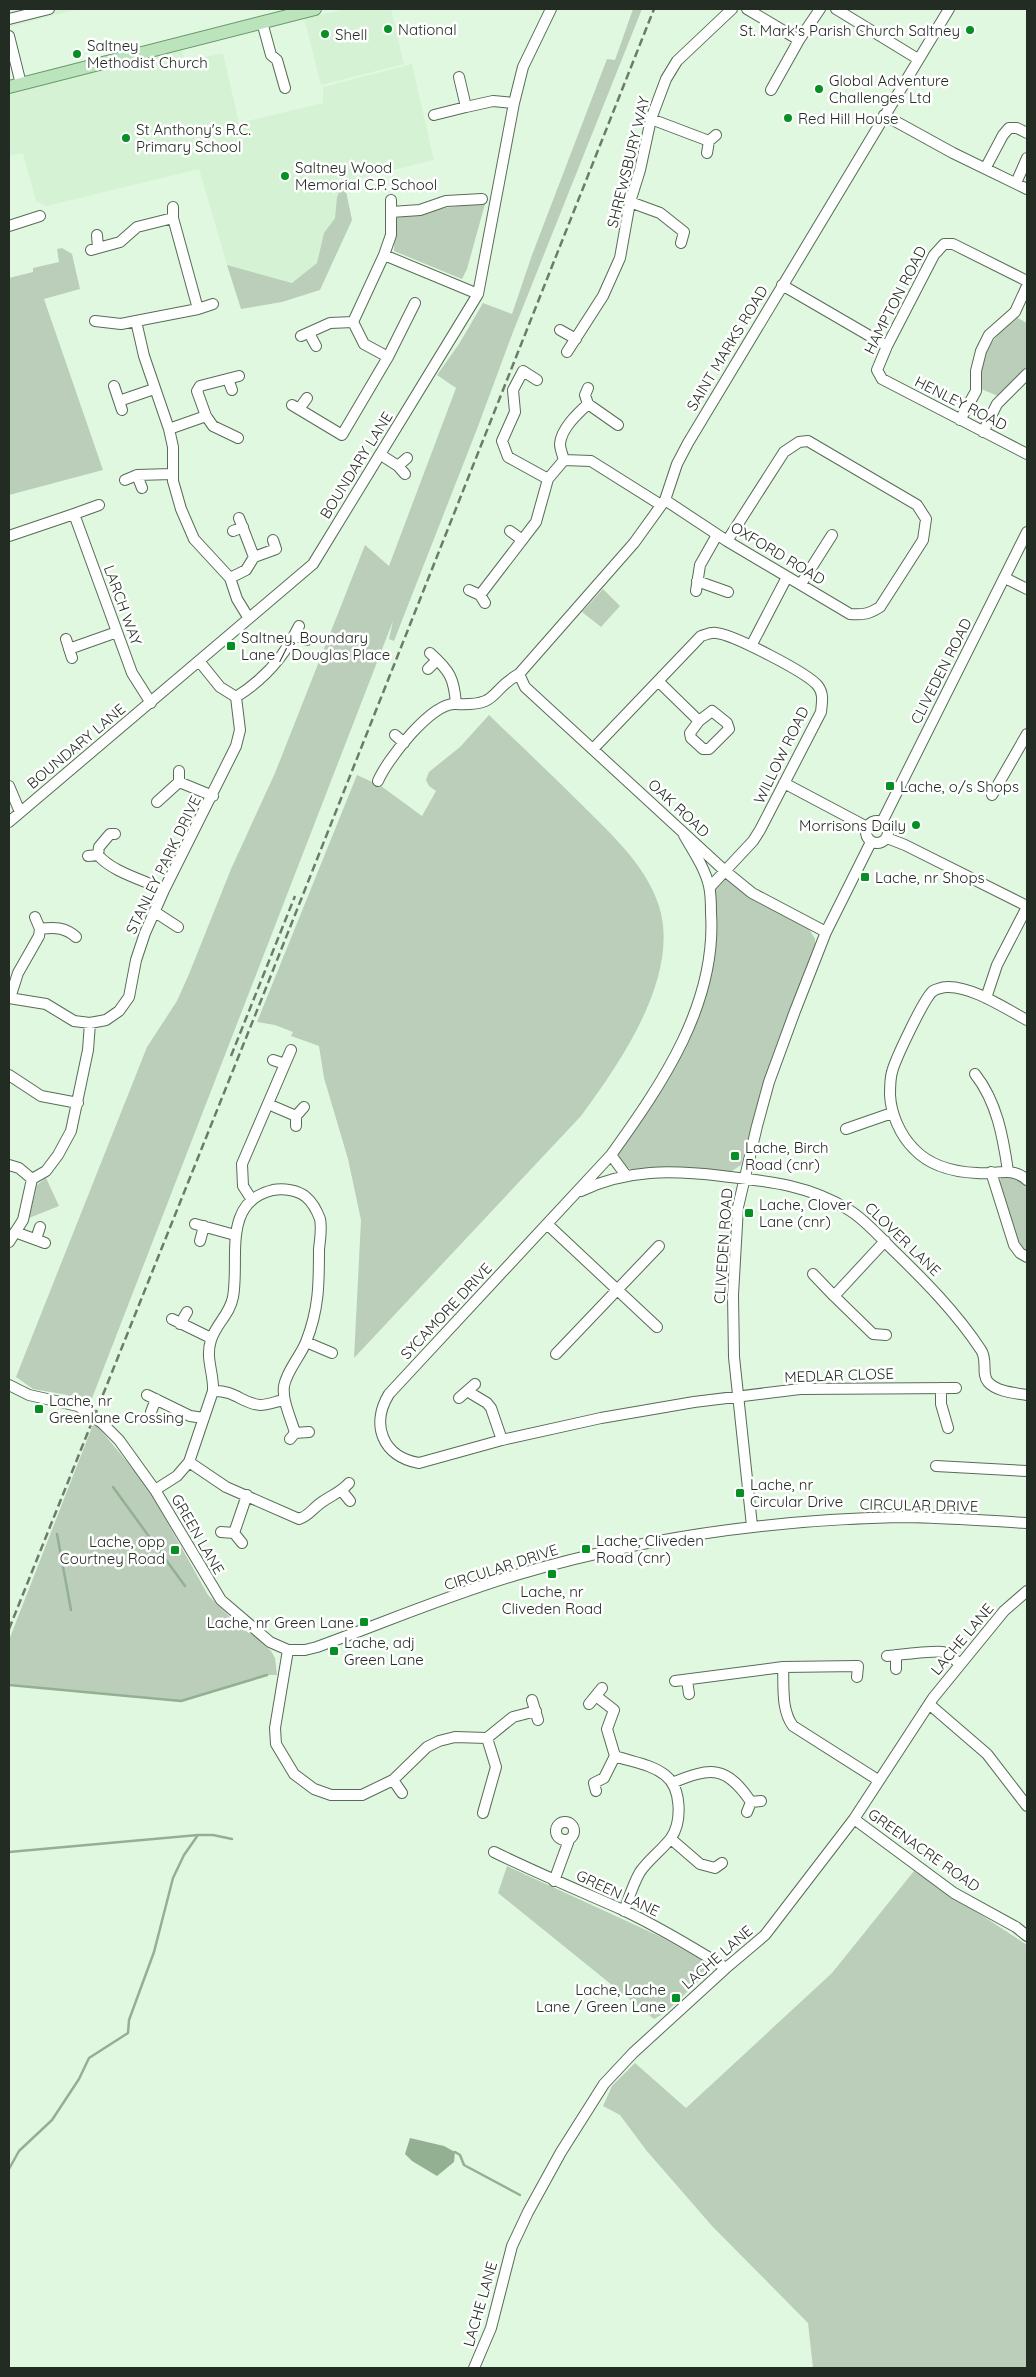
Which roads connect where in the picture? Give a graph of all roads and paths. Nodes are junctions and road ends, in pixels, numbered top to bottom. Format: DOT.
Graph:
graph roads {
  1 [pos="49,9"];
  2 [pos="315,9"];
  3 [pos="551,9"];
  4 [pos="732,9"];
  5 [pos="747,9"];
  6 [pos="820,9"];
  7 [pos="836,9"];
  8 [pos="949,9"];
  9 [pos="9,19"];
  10 [pos="262,22"];
  11 [pos="9,36"];
  12 [pos="799,40"];
  13 [pos="918,59"];
  14 [pos="459,77"];
  15 [pos="15,85"];
  16 [pos="286,88"];
  17 [pos="771,90"];
  18 [pos="514,103"];
  19 [pos="466,107"];
  20 [pos="434,115"];
  21 [pos="884,115"];
  22 [pos="651,119"];
  23 [pos="1027,133"];
  24 [pos="707,153"];
  25 [pos="1027,158"];
  26 [pos="986,168"];
  27 [pos="1016,183"];
  28 [pos="1027,189"];
  29 [pos="475,196"];
  30 [pos="391,200"];
  31 [pos="630,202"];
  32 [pos="173,207"];
  33 [pos="391,212"];
  34 [pos="40,216"];
  35 [pos="173,218"];
  36 [pos="9,226"];
  37 [pos="97,235"];
  38 [pos="681,243"];
  39 [pos="384,255"];
  40 [pos="1027,281"];
  41 [pos="782,285"];
  42 [pos="1027,286"];
  43 [pos="478,294"];
  44 [pos="415,302"];
  45 [pos="213,304"];
  46 [pos="198,309"];
  47 [pos="95,321"];
  48 [pos="136,321"];
  49 [pos="353,322"];
  50 [pos="560,330"];
  51 [pos="576,339"];
  52 [pos="316,346"];
  53 [pos="887,346"];
  54 [pos="567,352"];
  55 [pos="388,358"];
  56 [pos="1027,374"];
  57 [pos="239,376"];
  58 [pos="228,379"];
  59 [pos="882,379"];
  60 [pos="537,380"];
  61 [pos="114,386"];
  62 [pos="154,388"];
  63 [pos="588,388"];
  64 [pos="232,390"];
  65 [pos="306,398"];
  66 [pos="588,404"];
  67 [pos="206,416"];
  68 [pos="960,420"];
  69 [pos="618,425"];
  70 [pos="169,429"];
  71 [pos="983,432"];
  72 [pos="238,438"];
  73 [pos="381,454"];
  74 [pos="1027,454"];
  75 [pos="407,458"];
  76 [pos="564,460"];
  77 [pos="172,474"];
  78 [pos="138,475"];
  79 [pos="548,479"];
  80 [pos="125,480"];
  81 [pos="142,488"];
  82 [pos="663,502"];
  83 [pos="98,505"];
  84 [pos="74,514"];
  85 [pos="238,525"];
  86 [pos="510,531"];
  87 [pos="1027,532"];
  88 [pos="717,535"];
  89 [pos="832,535"];
  90 [pos="9,536"];
  91 [pos="521,539"];
  92 [pos="273,540"];
  93 [pos="727,541"];
  94 [pos="254,557"];
  95 [pos="787,577"];
  96 [pos="230,578"];
  97 [pos="1005,578"];
  98 [pos="801,584"];
  99 [pos="1027,589"];
  100 [pos="469,590"];
  101 [pos="728,592"];
  102 [pos="248,617"];
  103 [pos="117,632"];
  104 [pos="307,640"];
  105 [pos="751,646"];
  106 [pos="69,649"];
  107 [pos="199,661"];
  108 [pos="428,669"];
  109 [pos="519,674"];
  110 [pos="658,681"];
  111 [pos="236,697"];
  112 [pos="151,703"];
  113 [pos="456,704"];
  114 [pos="700,721"];
  115 [pos="395,735"];
  116 [pos="1026,739"];
  117 [pos="404,743"];
  118 [pos="593,749"];
  119 [pos="378,780"];
  120 [pos="784,784"];
  121 [pos="9,786"];
  122 [pos="992,795"];
  123 [pos="213,796"];
  124 [pos="157,802"];
  125 [pos="20,812"];
  126 [pos="9,822"];
  127 [pos="882,822"];
  128 [pos="867,827"];
  129 [pos="110,831"];
  130 [pos="684,835"];
  131 [pos="886,838"];
  132 [pos="872,842"];
  133 [pos="726,871"];
  134 [pos="710,887"];
  135 [pos="164,890"];
  136 [pos="1027,906"];
  137 [pos="155,912"];
  138 [pos="35,917"];
  139 [pos="178,927"];
  140 [pos="40,929"];
  141 [pos="826,932"];
  142 [pos="76,937"];
  143 [pos="10,998"];
  144 [pos="986,998"];
  145 [pos="1027,1020"];
  146 [pos="90,1023"];
  147 [pos="291,1050"];
  148 [pos="273,1060"];
  149 [pos="285,1064"];
  150 [pos="976,1074"];
  151 [pos="9,1075"];
  152 [pos="78,1103"];
  153 [pos="268,1104"];
  154 [pos="304,1107"];
  155 [pos="892,1113"];
  156 [pos="296,1116"];
  157 [pos="296,1126"];
  158 [pos="846,1129"];
  159 [pos="611,1155"];
  160 [pos="9,1165"];
  161 [pos="1008,1171"];
  162 [pos="991,1172"];
  163 [pos="625,1174"];
  164 [pos="744,1178"];
  165 [pos="32,1179"];
  166 [pos="1027,1180"];
  167 [pos="577,1193"];
  168 [pos="252,1200"];
  169 [pos="547,1224"];
  170 [pos="40,1228"];
  171 [pos="15,1232"];
  172 [pos="235,1235"];
  173 [pos="9,1242"];
  174 [pos="200,1242"];
  175 [pos="885,1242"];
  176 [pos="659,1246"];
  177 [pos="1027,1257"];
  178 [pos="812,1274"];
  179 [pos="616,1289"];
  180 [pos="834,1296"];
  181 [pos="186,1312"];
  182 [pos="657,1327"];
  183 [pos="211,1338"];
  184 [pos="882,1338"];
  185 [pos="306,1342"];
  186 [pos="332,1353"];
  187 [pos="556,1354"];
  188 [pos="475,1384"];
  189 [pos="9,1385"];
  190 [pos="941,1388"];
  191 [pos="956,1388"];
  192 [pos="213,1392"];
  193 [pos="1027,1394"];
  194 [pos="738,1397"];
  195 [pos="284,1400"];
  196 [pos="151,1412"];
  197 [pos="204,1418"];
  198 [pos="948,1428"];
  199 [pos="309,1432"];
  200 [pos="502,1440"];
  201 [pos="189,1462"];
  202 [pos="936,1466"];
  203 [pos="1027,1471"];
  204 [pos="155,1490"];
  205 [pos="247,1495"];
  206 [pos="350,1501"];
  207 [pos="1027,1523"];
  208 [pos="752,1526"];
  209 [pos="221,1532"];
  210 [pos="234,1533"];
  211 [pos="242,1543"];
  212 [pos="1027,1591"];
  213 [pos="288,1650"];
  214 [pos="960,1664"];
  215 [pos="783,1667"];
  216 [pos="896,1669"];
  217 [pos="857,1677"];
  218 [pos="687,1680"];
  219 [pos="675,1681"];
  220 [pos="689,1694"];
  221 [pos="596,1696"];
  222 [pos="532,1700"];
  223 [pos="928,1704"];
  224 [pos="487,1738"];
  225 [pos="615,1756"];
  226 [pos="393,1780"];
  227 [pos="878,1780"];
  228 [pos="593,1783"];
  229 [pos="672,1783"];
  230 [pos="402,1793"];
  231 [pos="753,1805"];
  232 [pos="1027,1806"];
  233 [pos="483,1813"];
  234 [pos="854,1819"];
  235 [pos="671,1839"];
  236 [pos="569,1840"];
  237 [pos="494,1852"];
  238 [pos="717,1869"];
  239 [pos="554,1881"];
  240 [pos="624,1911"];
  241 [pos="1027,1936"];
  242 [pos="726,1968"];
  243 [pos="474,2368"];
  1 -- 9 [label="street"];
  2 -- 10 [label="main road"];
  3 -- 18 [label="street, BOUNDARY LANE"];
  4 -- 22 [label="street, SHREWSBURY WAY"];
  5 -- 12 [label="street"];
  6 -- 12 [label="street"];
  7 -- 13 [label="street"];
  8 -- 13 [label="street, SAINT MARKS ROAD"];
  10 -- 15 [label="main road"];
  10 -- 16 [label="street"];
  11 -- 15 [label="street"];
  12 -- 17 [label="street"];
  13 -- 21 [label="street, SAINT MARKS ROAD"];
  14 -- 19 [label="street"];
  18 -- 19 [label="street"];
  18 -- 43 [label="street, BOUNDARY LANE"];
  19 -- 20 [label="street"];
  21 -- 26 [label="street"];
  21 -- 41 [label="street, SAINT MARKS ROAD"];
  22 -- 24 [label="street"];
  22 -- 31 [label="street, SHREWSBURY WAY"];
  23 -- 26 [label="street"];
  25 -- 27 [label="street"];
  26 -- 27 [label="street"];
  27 -- 28 [label="street"];
  29 -- 33 [label="street"];
  30 -- 33 [label="street"];
  31 -- 38 [label="street"];
  31 -- 51 [label="street, SHREWSBURY WAY"];
  32 -- 35 [label="street"];
  33 -- 39 [label="street"];
  34 -- 36 [label="street"];
  35 -- 37 [label="street"];
  35 -- 46 [label="street"];
  39 -- 43 [label="street"];
  39 -- 49 [label="street"];
  40 -- 53 [label="street, HAMPTON ROAD"];
  41 -- 53 [label="street"];
  41 -- 82 [label="street, SAINT MARKS ROAD"];
  42 -- 68 [label="street"];
  43 -- 73 [label="street, BOUNDARY LANE"];
  44 -- 55 [label="street"];
  45 -- 46 [label="street"];
  46 -- 48 [label="street"];
  47 -- 48 [label="street"];
  48 -- 62 [label="street"];
  49 -- 52 [label="street"];
  49 -- 55 [label="street"];
  50 -- 51 [label="street"];
  51 -- 54 [label="street, SHREWSBURY WAY"];
  53 -- 59 [label="street, HAMPTON ROAD"];
  55 -- 65 [label="street"];
  56 -- 71 [label="street"];
  57 -- 58 [label="street"];
  58 -- 64 [label="street"];
  58 -- 67 [label="street"];
  59 -- 68 [label="street, HENLEY ROAD"];
  60 -- 79 [label="street"];
  61 -- 62 [label="street"];
  62 -- 70 [label="street"];
  63 -- 66 [label="street"];
  66 -- 69 [label="street"];
  66 -- 76 [label="street"];
  67 -- 70 [label="street"];
  67 -- 72 [label="street"];
  68 -- 71 [label="street, HENLEY ROAD"];
  70 -- 77 [label="street"];
  71 -- 74 [label="street, HENLEY ROAD"];
  73 -- 75 [label="street"];
  73 -- 102 [label="street, BOUNDARY LANE"];
  76 -- 79 [label="street"];
  76 -- 82 [label="street, OXFORD ROAD"];
  77 -- 78 [label="street"];
  77 -- 96 [label="street"];
  78 -- 80 [label="street"];
  78 -- 81 [label="street"];
  79 -- 91 [label="street"];
  82 -- 88 [label="street, OXFORD ROAD"];
  82 -- 109 [label="street, SAINT MARKS ROAD"];
  83 -- 84 [label="street"];
  84 -- 90 [label="street"];
  84 -- 103 [label="street, LARCH WAY"];
  85 -- 94 [label="street"];
  86 -- 91 [label="street"];
  87 -- 97 [label="street, CLIVEDEN ROAD"];
  88 -- 93 [label="street, OXFORD ROAD"];
  88 -- 101 [label="street"];
  89 -- 98 [label="street"];
  91 -- 100 [label="street"];
  92 -- 94 [label="street"];
  93 -- 95 [label="street, OXFORD ROAD"];
  93 -- 98 [label="street, OXFORD ROAD"];
  94 -- 96 [label="street"];
  95 -- 98 [label="street, OXFORD ROAD"];
  95 -- 105 [label="street"];
  96 -- 102 [label="street"];
  97 -- 99 [label="street"];
  97 -- 127 [label="street, CLIVEDEN ROAD"];
  102 -- 107 [label="street, BOUNDARY LANE"];
  103 -- 106 [label="street"];
  103 -- 112 [label="street, LARCH WAY"];
  104 -- 111 [label="street"];
  105 -- 110 [label="street, WILLOW ROAD"];
  105 -- 120 [label="street, WILLOW ROAD"];
  107 -- 111 [label="street"];
  107 -- 112 [label="street, BOUNDARY LANE"];
  108 -- 113 [label="street"];
  109 -- 113 [label="street, SAINT MARKS ROAD"];
  109 -- 118 [label="street, OAK ROAD"];
  110 -- 114 [label="street"];
  110 -- 118 [label="street, WILLOW ROAD"];
  111 -- 123 [label="street, STANLEY PARK DRIVE"];
  112 -- 125 [label="street, BOUNDARY LANE"];
  113 -- 117 [label="street"];
  115 -- 117 [label="street"];
  116 -- 122 [label="street"];
  117 -- 119 [label="street"];
  118 -- 130 [label="street, OAK ROAD"];
  120 -- 128 [label="street"];
  120 -- 133 [label="street, WILLOW ROAD"];
  121 -- 125 [label="street"];
  123 -- 124 [label="street"];
  123 -- 135 [label="street, STANLEY PARK DRIVE"];
  125 -- 126 [label="street, BOUNDARY LANE"];
  127 -- 128 [label="street"];
  127 -- 131 [label="street"];
  128 -- 132 [label="street"];
  129 -- 135 [label="street"];
  130 -- 133 [label="street, OAK ROAD"];
  130 -- 134 [label="street, SYCAMORE DRIVE"];
  131 -- 132 [label="street"];
  131 -- 136 [label="street"];
  132 -- 141 [label="street, CLIVEDEN ROAD"];
  133 -- 134 [label="street"];
  133 -- 141 [label="street, OAK ROAD"];
  134 -- 159 [label="street, SYCAMORE DRIVE"];
  135 -- 137 [label="street, STANLEY PARK DRIVE"];
  136 -- 144 [label="street"];
  137 -- 139 [label="street"];
  137 -- 146 [label="street, STANLEY PARK DRIVE"];
  138 -- 140 [label="street"];
  140 -- 142 [label="street"];
  140 -- 143 [label="street"];
  141 -- 164 [label="street, CLIVEDEN ROAD"];
  143 -- 146 [label="street"];
  144 -- 145 [label="street"];
  144 -- 155 [label="street"];
  146 -- 152 [label="street"];
  147 -- 149 [label="street"];
  148 -- 149 [label="street"];
  149 -- 153 [label="street"];
  150 -- 161 [label="street"];
  151 -- 152 [label="street"];
  152 -- 165 [label="street"];
  153 -- 156 [label="street"];
  153 -- 168 [label="street"];
  154 -- 156 [label="street"];
  155 -- 158 [label="street"];
  155 -- 162 [label="street"];
  156 -- 157 [label="street"];
  159 -- 163 [label="street"];
  159 -- 167 [label="street, SYCAMORE DRIVE"];
  160 -- 165 [label="street"];
  161 -- 162 [label="street"];
  161 -- 166 [label="street"];
  162 -- 177 [label="street"];
  163 -- 164 [label="street, CLOVER LANE"];
  163 -- 167 [label="street, CLOVER LANE"];
  164 -- 175 [label="street, CLOVER LANE"];
  164 -- 194 [label="street, CLIVEDEN ROAD"];
  165 -- 171 [label="street"];
  167 -- 169 [label="street, SYCAMORE DRIVE"];
  168 -- 172 [label="street"];
  168 -- 185 [label="street"];
  169 -- 179 [label="street"];
  169 -- 200 [label="street, SYCAMORE DRIVE"];
  170 -- 171 [label="street"];
  171 -- 173 [label="street"];
  172 -- 174 [label="street"];
  172 -- 183 [label="street"];
  175 -- 180 [label="street"];
  175 -- 193 [label="street, CLOVER LANE"];
  176 -- 179 [label="street"];
  178 -- 180 [label="street"];
  179 -- 182 [label="street"];
  179 -- 187 [label="street"];
  180 -- 184 [label="street"];
  181 -- 183 [label="street"];
  183 -- 192 [label="street"];
  185 -- 186 [label="street"];
  185 -- 195 [label="street"];
  188 -- 200 [label="street"];
  189 -- 204 [label="street, GREEN LANE"];
  190 -- 191 [label="street, MEDLAR CLOSE"];
  190 -- 194 [label="street, MEDLAR CLOSE"];
  190 -- 198 [label="street"];
  192 -- 195 [label="street"];
  192 -- 197 [label="street"];
  194 -- 200 [label="street, SYCAMORE DRIVE"];
  194 -- 208 [label="street, CLIVEDEN ROAD"];
  195 -- 199 [label="street"];
  196 -- 197 [label="street"];
  197 -- 201 [label="street"];
  201 -- 204 [label="street"];
  201 -- 205 [label="street"];
  202 -- 203 [label="street"];
  204 -- 213 [label="street, GREEN LANE"];
  205 -- 206 [label="street"];
  205 -- 210 [label="street"];
  207 -- 208 [label="street, CIRCULAR DRIVE"];
  208 -- 213 [label="street, CIRCULAR DRIVE"];
  209 -- 210 [label="street"];
  210 -- 211 [label="street"];
  212 -- 214 [label="street, LACHE LANE"];
  213 -- 226 [label="street"];
  214 -- 216 [label="street"];
  214 -- 223 [label="street, LACHE LANE"];
  215 -- 217 [label="street"];
  215 -- 218 [label="street"];
  215 -- 227 [label="street"];
  218 -- 219 [label="street"];
  218 -- 220 [label="street"];
  221 -- 225 [label="street"];
  222 -- 224 [label="street"];
  223 -- 227 [label="street, LACHE LANE"];
  223 -- 232 [label="street"];
  224 -- 226 [label="street"];
  224 -- 233 [label="street"];
  225 -- 228 [label="street"];
  225 -- 229 [label="street"];
  226 -- 230 [label="street"];
  227 -- 234 [label="street, LACHE LANE"];
  229 -- 231 [label="street"];
  229 -- 235 [label="street"];
  234 -- 241 [label="street, GREENACRE ROAD"];
  234 -- 242 [label="street, LACHE LANE"];
  235 -- 238 [label="street"];
  235 -- 240 [label="street"];
  236 -- 239 [label="street"];
  237 -- 239 [label="street, GREEN LANE"];
  239 -- 240 [label="street, GREEN LANE"];
  240 -- 242 [label="street, GREEN LANE"];
  242 -- 243 [label="street, LACHE LANE"];
}
